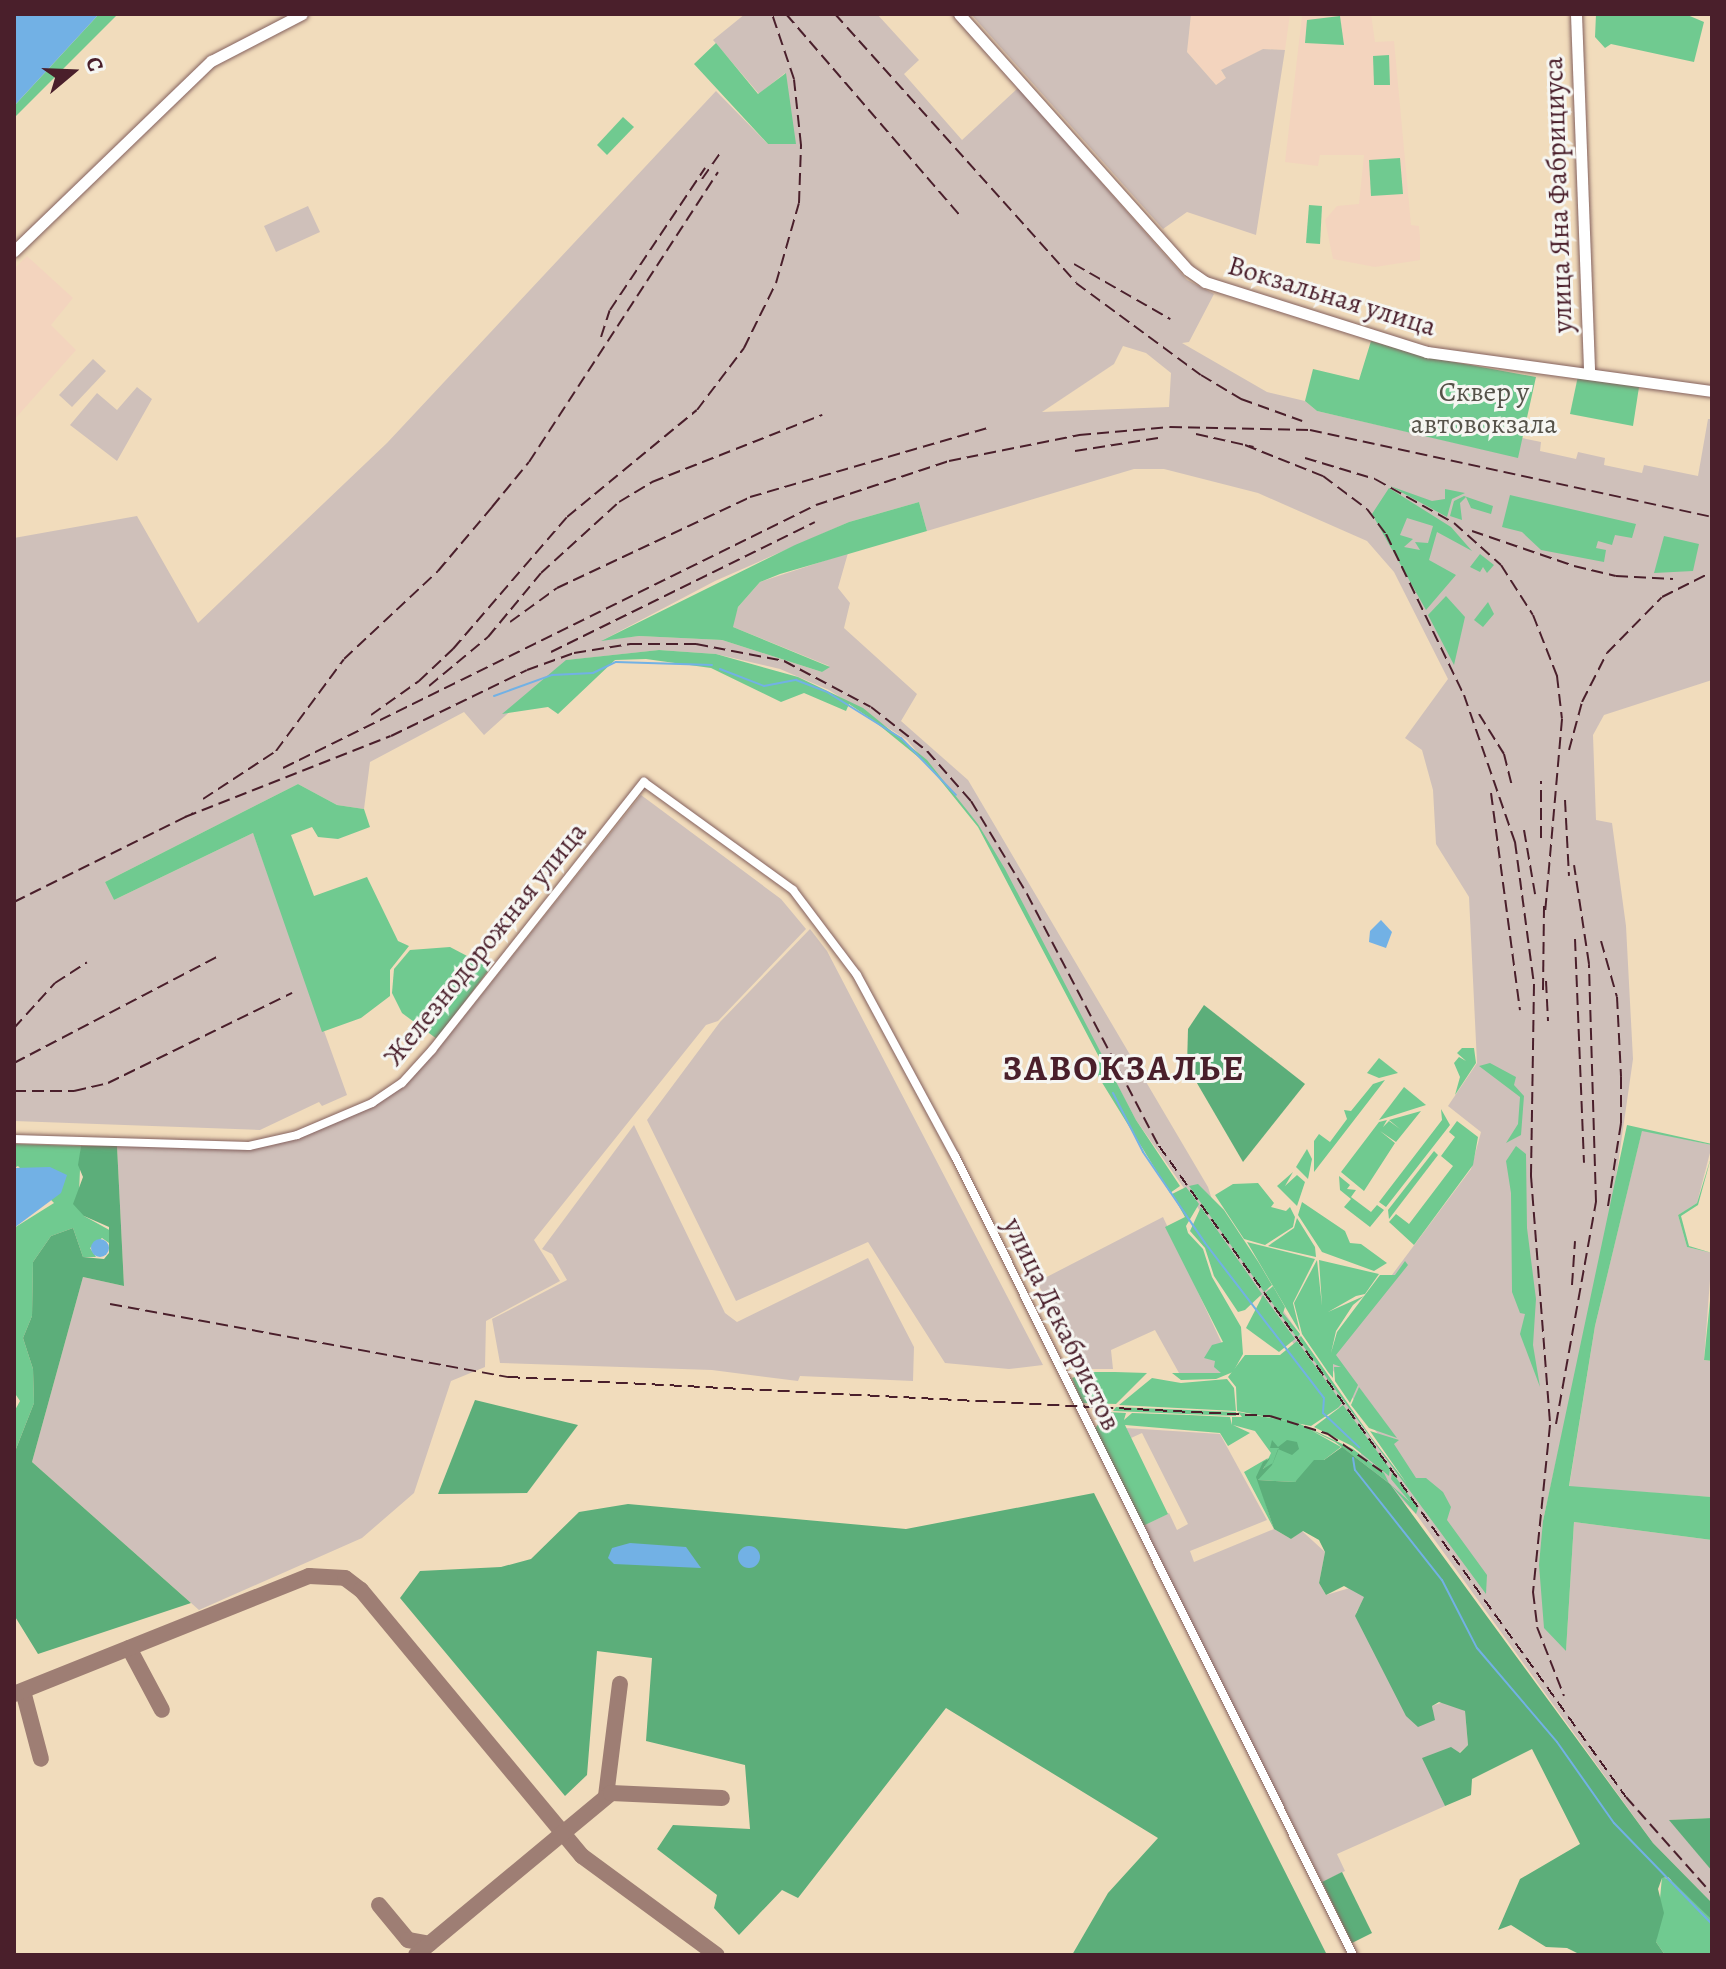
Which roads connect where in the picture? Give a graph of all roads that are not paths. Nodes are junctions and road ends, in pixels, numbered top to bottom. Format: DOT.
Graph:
graph roads {
  1 [pos="302,14"];
  2 [pos="959,14"];
  3 [pos="1576,14"];
  4 [pos="14,251"];
  5 [pos="1589,374"];
  6 [pos="1712,391"];
  7 [pos="644,782"];
  8 [pos="14,1139"];
  9 [pos="1353,1955"];
  1 -- 4 [label="main road"];
  2 -- 5 [label="main road, Вокзальная улица"];
  3 -- 5 [label="main road, улица Яна Фабрициуса"];
  5 -- 6 [label="main road, Вокзальная улица"];
  7 -- 8 [label="street, Железнодорожная улица"];
  7 -- 9 [label="street, улица Декабристов"];
}
